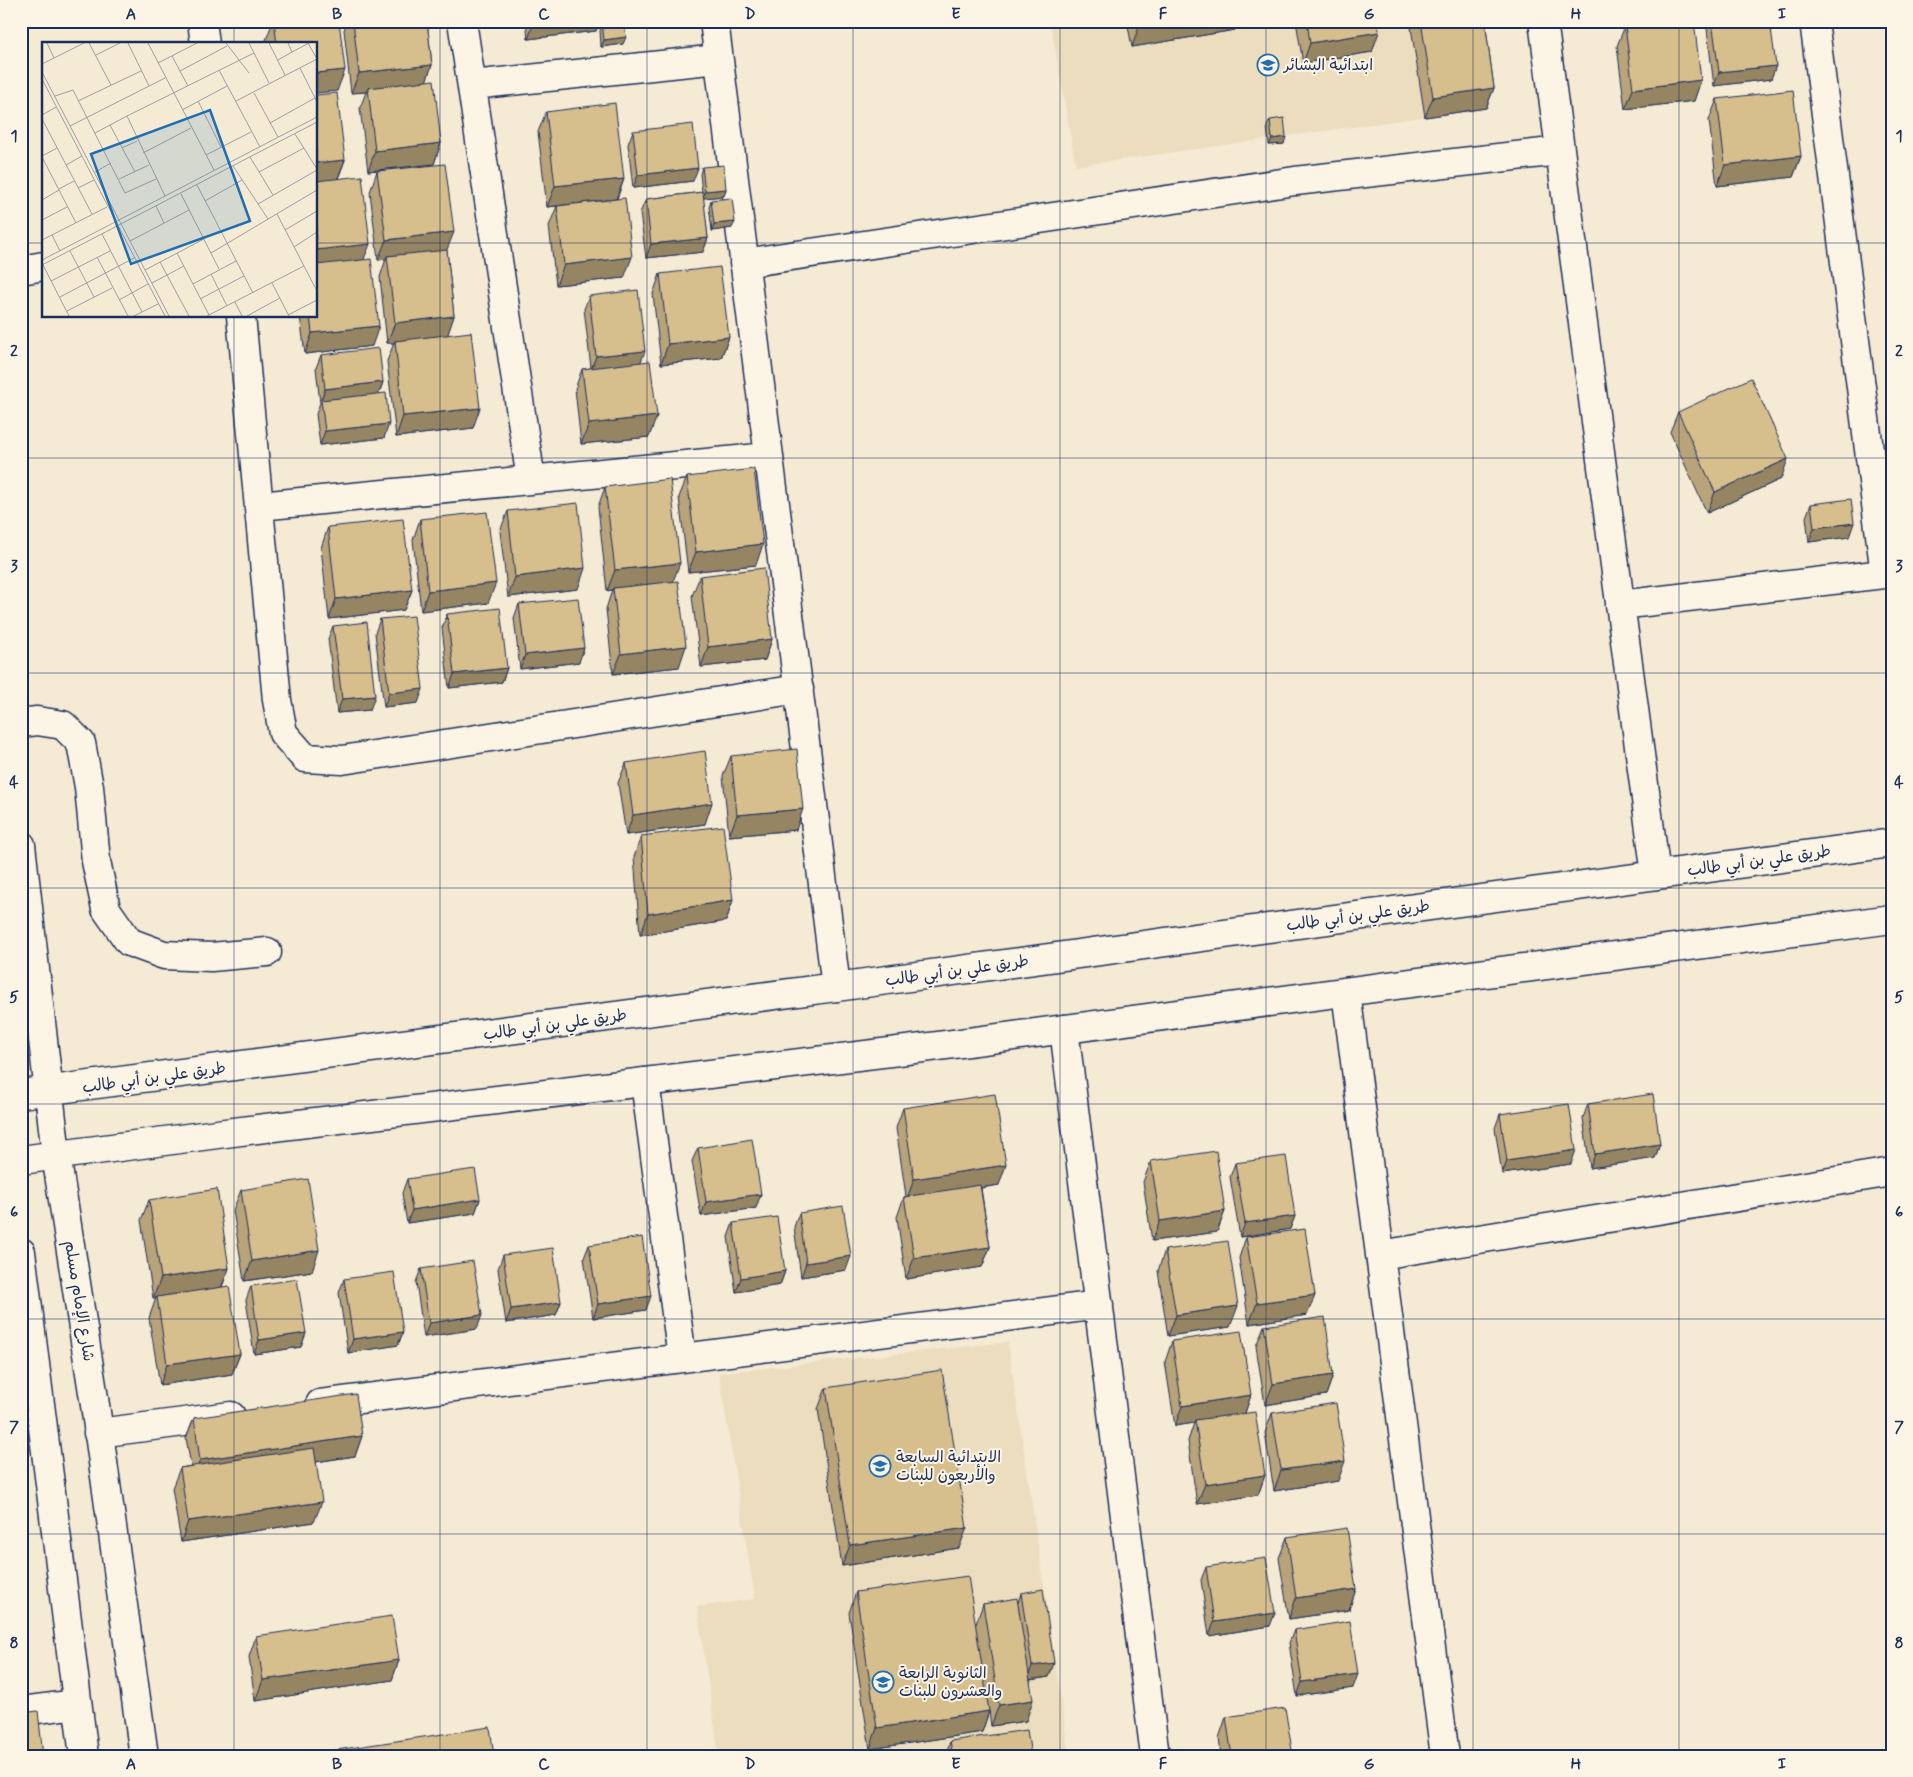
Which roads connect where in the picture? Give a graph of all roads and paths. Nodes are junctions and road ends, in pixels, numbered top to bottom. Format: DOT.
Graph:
graph roads {
  1 [pos="202,21"];
  2 [pos="462,21"];
  3 [pos="714,21"];
  4 [pos="1543,21"];
  5 [pos="1814,21"];
  6 [pos="205,42"];
  7 [pos="718,59"];
  8 [pos="472,85"];
  9 [pos="1560,151"];
  10 [pos="744,263"];
  11 [pos="42,266"];
  12 [pos="21,270"];
  13 [pos="241,318"];
  14 [pos="769,457"];
  15 [pos="530,480"];
  16 [pos="259,506"];
  17 [pos="1888,574"];
  18 [pos="1620,605"];
  19 [pos="799,689"];
  20 [pos="21,723"];
  21 [pos="1892,843"];
  22 [pos="21,845"];
  23 [pos="1656,875"];
  24 [pos="1892,919"];
  25 [pos="267,952"];
  26 [pos="836,987"];
  27 [pos="1346,992"];
  28 [pos="1064,1029"];
  29 [pos="645,1082"];
  30 [pos="50,1091"];
  31 [pos="21,1094"];
  32 [pos="56,1155"];
  33 [pos="21,1160"];
  34 [pos="1892,1172"];
  35 [pos="21,1252"];
  36 [pos="1380,1255"];
  37 [pos="1099,1305"];
  38 [pos="682,1358"];
  39 [pos="296,1407"];
  40 [pos="257,1412"];
  41 [pos="98,1432"];
  42 [pos="77,1704"];
  43 [pos="21,1711"];
  44 [pos="84,1756"];
  45 [pos="144,1756"];
  46 [pos="1155,1756"];
  47 [pos="1445,1756"];
  1 -- 6 [label="street"];
  2 -- 8 [label="street"];
  3 -- 7 [label="street"];
  4 -- 9 [label="street"];
  5 -- 17 [label="street"];
  7 -- 8 [label="street"];
  7 -- 10 [label="street"];
  8 -- 15 [label="street"];
  9 -- 10 [label="street"];
  9 -- 18 [label="street"];
  10 -- 14 [label="street"];
  11 -- 12 [label="street"];
  13 -- 16 [label="street"];
  14 -- 15 [label="street"];
  14 -- 19 [label="street"];
  15 -- 16 [label="street"];
  16 -- 19 [label="street"];
  17 -- 18 [label="street"];
  18 -- 23 [label="street"];
  19 -- 26 [label="street"];
  20 -- 25 [label="street"];
  21 -- 23 [label="street, طريق علي بن أبي طالب"];
  22 -- 30 [label="street, شارع الإمام مسلم"];
  23 -- 26 [label="street, طريق علي بن أبي طالب"];
  24 -- 27 [label="street"];
  26 -- 30 [label="street, طريق علي بن أبي طالب"];
  27 -- 28 [label="street"];
  27 -- 36 [label="street"];
  28 -- 29 [label="street"];
  28 -- 37 [label="street"];
  29 -- 32 [label="street"];
  29 -- 38 [label="street"];
  30 -- 31 [label="street, طريق علي بن أبي طالب"];
  30 -- 32 [label="street, شارع الإمام مسلم"];
  32 -- 33 [label="street"];
  32 -- 41 [label="street, شارع الإمام مسلم"];
  34 -- 36 [label="street"];
  35 -- 42 [label="street"];
  36 -- 47 [label="street"];
  37 -- 38 [label="street"];
  37 -- 46 [label="street"];
  38 -- 39 [label="street"];
  40 -- 41 [label="street"];
  41 -- 45 [label="street, شارع الإمام مسلم"];
  42 -- 43 [label="street"];
  42 -- 44 [label="street"];
}
